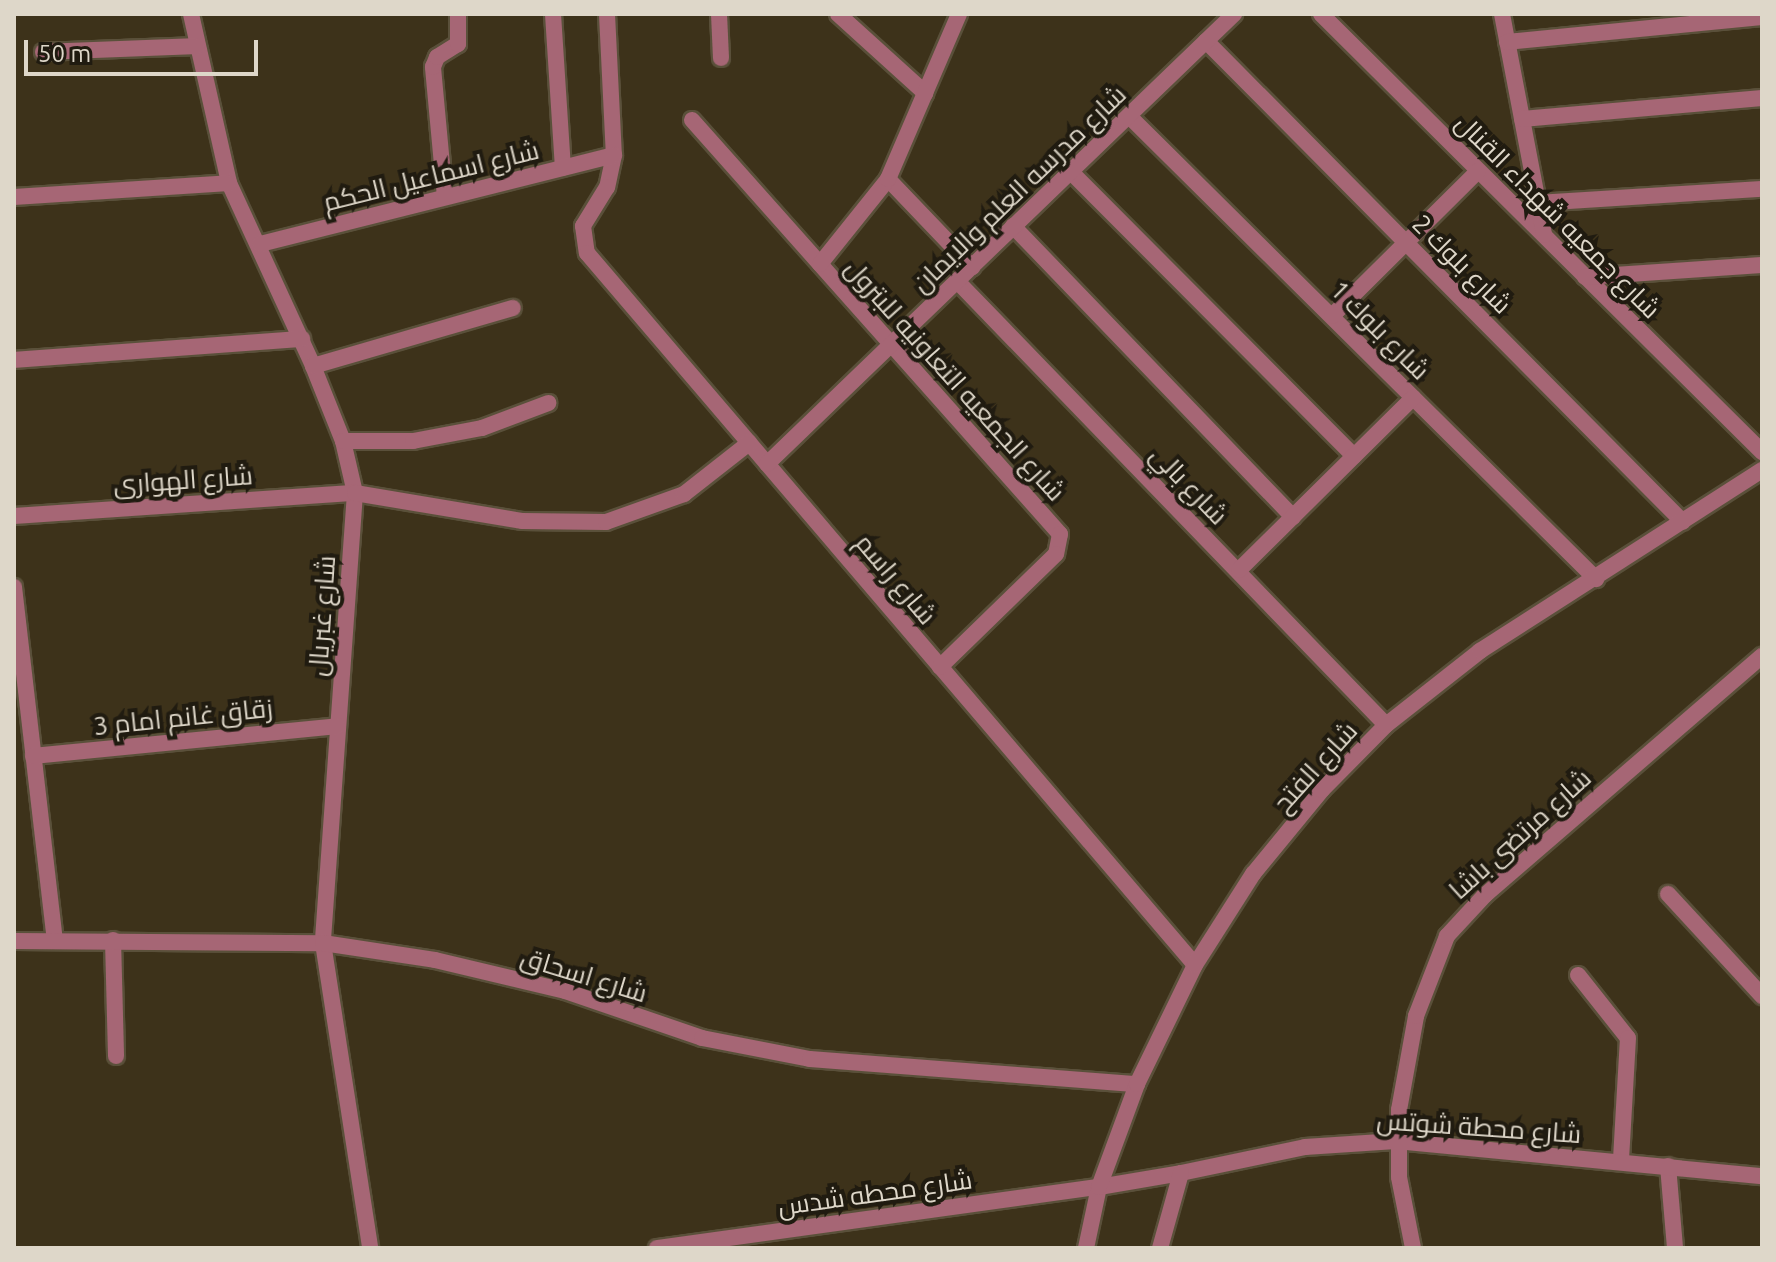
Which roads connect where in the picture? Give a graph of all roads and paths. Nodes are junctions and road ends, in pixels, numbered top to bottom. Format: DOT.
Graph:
graph roads {
  1 [pos="191,14"];
  2 [pos="458,14"];
  3 [pos="553,14"];
  4 [pos="607,14"];
  5 [pos="719,14"];
  6 [pos="838,14"];
  7 [pos="959,14"];
  8 [pos="1234,14"];
  9 [pos="1321,14"];
  10 [pos="1502,14"];
  11 [pos="1762,17"];
  12 [pos="1206,41"];
  13 [pos="1507,42"];
  14 [pos="197,46"];
  15 [pos="43,52"];
  16 [pos="721,58"];
  17 [pos="925,93"];
  18 [pos="1762,98"];
  19 [pos="1129,116"];
  20 [pos="1522,119"];
  21 [pos="692,120"];
  22 [pos="614,155"];
  23 [pos="563,168"];
  24 [pos="1478,171"];
  25 [pos="1071,172"];
  26 [pos="888,179"];
  27 [pos="229,183"];
  28 [pos="1762,189"];
  29 [pos="14,197"];
  30 [pos="445,197"];
  31 [pos="1537,203"];
  32 [pos="1013,226"];
  33 [pos="1544,235"];
  34 [pos="1406,242"];
  35 [pos="260,244"];
  36 [pos="820,264"];
  37 [pos="1762,265"];
  38 [pos="972,267"];
  39 [pos="1585,277"];
  40 [pos="957,281"];
  41 [pos="513,308"];
  42 [pos="1332,316"];
  43 [pos="302,339"];
  44 [pos="891,344"];
  45 [pos="14,360"];
  46 [pos="313,366"];
  47 [pos="1413,398"];
  48 [pos="548,403"];
  49 [pos="343,441"];
  50 [pos="749,443"];
  51 [pos="1762,452"];
  52 [pos="1354,456"];
  53 [pos="767,464"];
  54 [pos="1762,470"];
  55 [pos="355,493"];
  56 [pos="14,516"];
  57 [pos="1293,517"];
  58 [pos="1683,522"];
  59 [pos="1239,570"];
  60 [pos="1596,579"];
  61 [pos="14,587"];
  62 [pos="1762,656"];
  63 [pos="940,667"];
  64 [pos="1386,725"];
  65 [pos="338,726"];
  66 [pos="33,756"];
  67 [pos="1668,894"];
  68 [pos="55,939"];
  69 [pos="113,940"];
  70 [pos="14,941"];
  71 [pos="323,943"];
  72 [pos="1195,965"];
  73 [pos="1578,975"];
  74 [pos="1762,996"];
  75 [pos="116,1056"];
  76 [pos="1137,1084"];
  77 [pos="1396,1141"];
  78 [pos="1621,1161"];
  79 [pos="1668,1166"];
  80 [pos="1181,1173"];
  81 [pos="1762,1176"];
  82 [pos="1099,1187"];
  83 [pos="684,1246"];
  84 [pos="370,1248"];
  85 [pos="657,1248"];
  86 [pos="1086,1248"];
  87 [pos="1160,1248"];
  88 [pos="1413,1248"];
  89 [pos="1675,1248"];
  1 -- 14 [label="street, شارع غبريال"];
  2 -- 30 [label="street"];
  3 -- 23 [label="street"];
  4 -- 22 [label="street"];
  5 -- 16 [label="street"];
  6 -- 17 [label="street"];
  7 -- 17 [label="street"];
  8 -- 12 [label="street, شارع مدرسه العلم والايمان"];
  9 -- 24 [label="street, شارع جمعيه شهداء القنال"];
  10 -- 13 [label="street"];
  11 -- 13 [label="street"];
  12 -- 19 [label="street, شارع مدرسه العلم والايمان"];
  12 -- 34 [label="street, شارع بلوك 2"];
  13 -- 20 [label="street"];
  14 -- 15 [label="street"];
  14 -- 27 [label="street, شارع غبريال"];
  17 -- 26 [label="street"];
  18 -- 20 [label="street"];
  19 -- 25 [label="street, شارع مدرسه العلم والايمان"];
  19 -- 42 [label="street, شارع بلوك 1"];
  20 -- 31 [label="street"];
  21 -- 36 [label="street, شارع الجمعيه التعاونيه للبترول"];
  22 -- 23 [label="street, شارع اسماعيل الحكم"];
  22 -- 50 [label="street, شارع راسم"];
  23 -- 30 [label="street, شارع اسماعيل الحكم"];
  24 -- 33 [label="street, شارع جمعيه شهداء القنال"];
  24 -- 34 [label="street"];
  25 -- 32 [label="street, شارع مدرسه العلم والايمان"];
  25 -- 52 [label="street"];
  26 -- 36 [label="street"];
  26 -- 38 [label="street"];
  27 -- 29 [label="street"];
  27 -- 35 [label="street, شارع غبريال"];
  28 -- 31 [label="street"];
  30 -- 35 [label="street, شارع اسماعيل الحكم"];
  31 -- 33 [label="street"];
  32 -- 38 [label="street, شارع مدرسه العلم والايمان"];
  32 -- 57 [label="street"];
  33 -- 39 [label="street, شارع جمعيه شهداء القنال"];
  34 -- 42 [label="street"];
  34 -- 58 [label="street, شارع بلوك 2"];
  35 -- 43 [label="street, شارع غبريال"];
  36 -- 44 [label="street, شارع الجمعيه التعاونيه للبترول"];
  37 -- 39 [label="street"];
  38 -- 40 [label="street, شارع مدرسه العلم والايمان"];
  39 -- 51 [label="street, شارع جمعيه شهداء القنال"];
  40 -- 44 [label="street, شارع مدرسه العلم والايمان"];
  40 -- 59 [label="street, شارع بالي"];
  41 -- 46 [label="street"];
  42 -- 47 [label="street, شارع بلوك 1"];
  43 -- 45 [label="street"];
  43 -- 46 [label="street, شارع غبريال"];
  44 -- 53 [label="street, شارع مدرسه العلم والايمان"];
  44 -- 63 [label="street, شارع الجمعيه التعاونيه للبترول"];
  46 -- 49 [label="street, شارع غبريال"];
  47 -- 52 [label="street"];
  47 -- 60 [label="street, شارع بلوك 1"];
  48 -- 49 [label="street"];
  49 -- 55 [label="street, شارع غبريال"];
  50 -- 53 [label="street, شارع راسم"];
  50 -- 55 [label="street, شارع الهوارى"];
  52 -- 57 [label="street"];
  53 -- 63 [label="street, شارع راسم"];
  54 -- 58 [label="street, شارع الفتح"];
  55 -- 56 [label="street, شارع الهوارى"];
  55 -- 65 [label="street, شارع غبريال"];
  57 -- 59 [label="street"];
  58 -- 60 [label="street, شارع الفتح"];
  59 -- 64 [label="street, شارع بالي"];
  60 -- 64 [label="street, شارع الفتح"];
  61 -- 66 [label="street"];
  62 -- 77 [label="street, شارع مرتضى باشا"];
  63 -- 72 [label="street, شارع راسم"];
  64 -- 72 [label="street, شارع الفتح"];
  65 -- 66 [label="street, زقاق غانم امام 3"];
  65 -- 71 [label="street, شارع غبريال"];
  66 -- 68 [label="street"];
  67 -- 74 [label="street"];
  68 -- 69 [label="street, شارع اسحاق"];
  68 -- 70 [label="street, شارع اسحاق"];
  69 -- 71 [label="street, شارع اسحاق"];
  69 -- 75 [label="street"];
  71 -- 76 [label="street, شارع اسحاق"];
  71 -- 84 [label="street, شارع غبريال"];
  72 -- 76 [label="street, شارع الفتح"];
  73 -- 78 [label="street"];
  76 -- 82 [label="street, شارع الفتح"];
  77 -- 78 [label="street, شارع محطة شوتس"];
  77 -- 80 [label="street, شارع محطة شوتس"];
  77 -- 88 [label="street, شارع مرتضى باشا"];
  78 -- 79 [label="street, شارع محطة شوتس"];
  79 -- 81 [label="street, شارع محطة شوتس"];
  79 -- 89 [label="street"];
  80 -- 82 [label="street, شارع محطة شوتس"];
  80 -- 87 [label="street"];
  82 -- 83 [label="street, شارع محطه شدس"];
  82 -- 86 [label="street, شارع الفتح"];
  83 -- 85 [label="street, شارع محطه شدس"];
}
